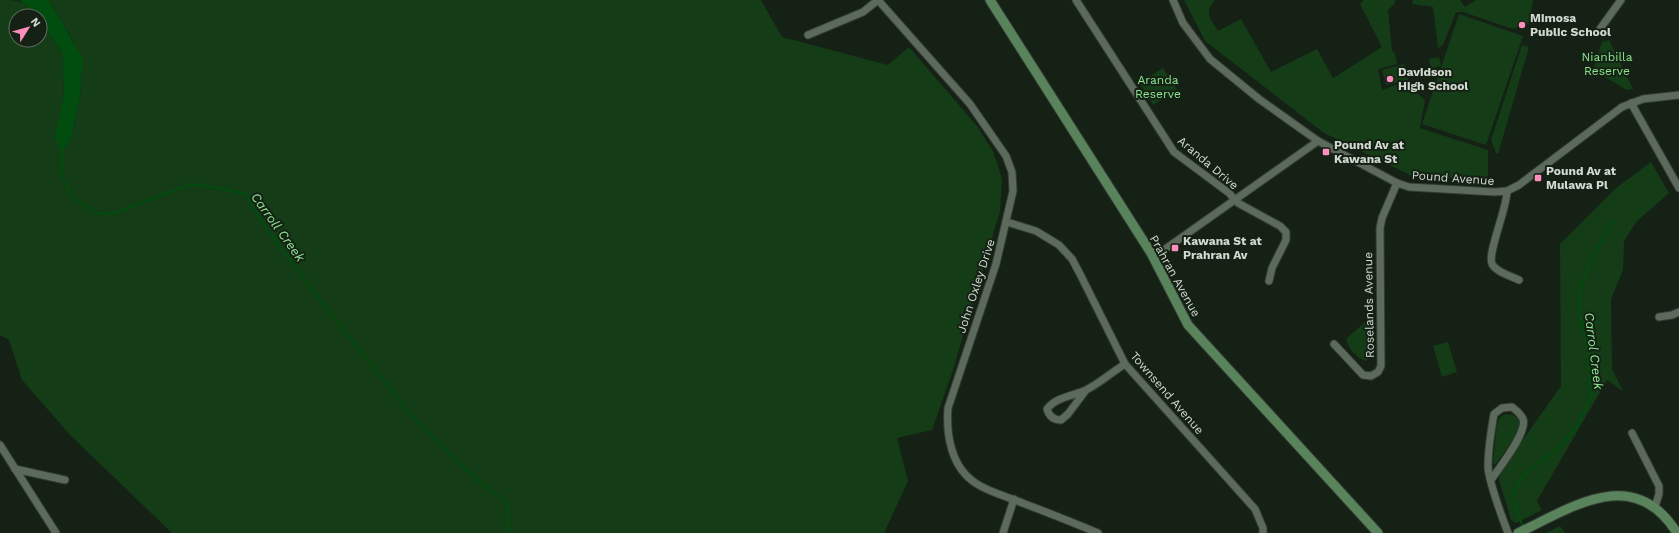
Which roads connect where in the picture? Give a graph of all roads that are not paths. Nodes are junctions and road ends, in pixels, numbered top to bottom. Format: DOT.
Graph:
graph roads {
  1 [pos="878,0"];
  2 [pos="990,0"];
  3 [pos="1076,0"];
  4 [pos="1173,0"];
  5 [pos="1621,0"];
  6 [pos="1600,29"];
  7 [pos="808,35"];
  8 [pos="1679,95"];
  9 [pos="1631,103"];
  10 [pos="1318,141"];
  11 [pos="1397,183"];
  12 [pos="1679,188"];
  13 [pos="1507,191"];
  14 [pos="1236,200"];
  15 [pos="1007,222"];
  16 [pos="1154,257"];
  17 [pos="1269,280"];
  18 [pos="1519,280"];
  19 [pos="1679,312"];
  20 [pos="1659,317"];
  21 [pos="1334,344"];
  22 [pos="1125,364"];
  23 [pos="1086,390"];
  24 [pos="1632,433"];
  25 [pos="0,445"];
  26 [pos="15,469"];
  27 [pos="65,480"];
  28 [pos="1491,480"];
  29 [pos="1014,500"];
  30 [pos="1655,507"];
  31 [pos="56,533"];
  32 [pos="1002,533"];
  33 [pos="1098,533"];
  34 [pos="1262,533"];
  35 [pos="1378,533"];
  36 [pos="1508,533"];
  37 [pos="1518,533"];
  38 [pos="1677,533"];
  1 -- 7 [label="street"];
  1 -- 15 [label="street, John Oxley Drive"];
  2 -- 16 [label="street, Prahran Avenue"];
  3 -- 14 [label="street, Aranda Drive"];
  4 -- 10 [label="street, Pound Avenue"];
  5 -- 6 [label="street"];
  8 -- 9 [label="street, Pound Avenue"];
  9 -- 12 [label="street"];
  9 -- 13 [label="street, Pound Avenue"];
  10 -- 11 [label="street, Pound Avenue"];
  10 -- 14 [label="street"];
  11 -- 13 [label="street, Pound Avenue"];
  11 -- 21 [label="street, Roselands Avenue"];
  13 -- 18 [label="street"];
  14 -- 16 [label="street"];
  14 -- 17 [label="street, Aranda Drive"];
  15 -- 22 [label="street, Townsend Avenue"];
  15 -- 29 [label="street, John Oxley Drive"];
  16 -- 35 [label="street, Prahran Avenue"];
  19 -- 20 [label="street"];
  22 -- 23 [label="street"];
  22 -- 34 [label="street, Townsend Avenue"];
  23 -- 23 [label="street"];
  24 -- 30 [label="street"];
  25 -- 26 [label="street"];
  26 -- 27 [label="street"];
  26 -- 31 [label="street"];
  28 -- 28 [label="street"];
  28 -- 36 [label="street"];
  29 -- 32 [label="street"];
  29 -- 33 [label="street, John Oxley Drive"];
  30 -- 37 [label="street"];
  30 -- 38 [label="street"];
}
